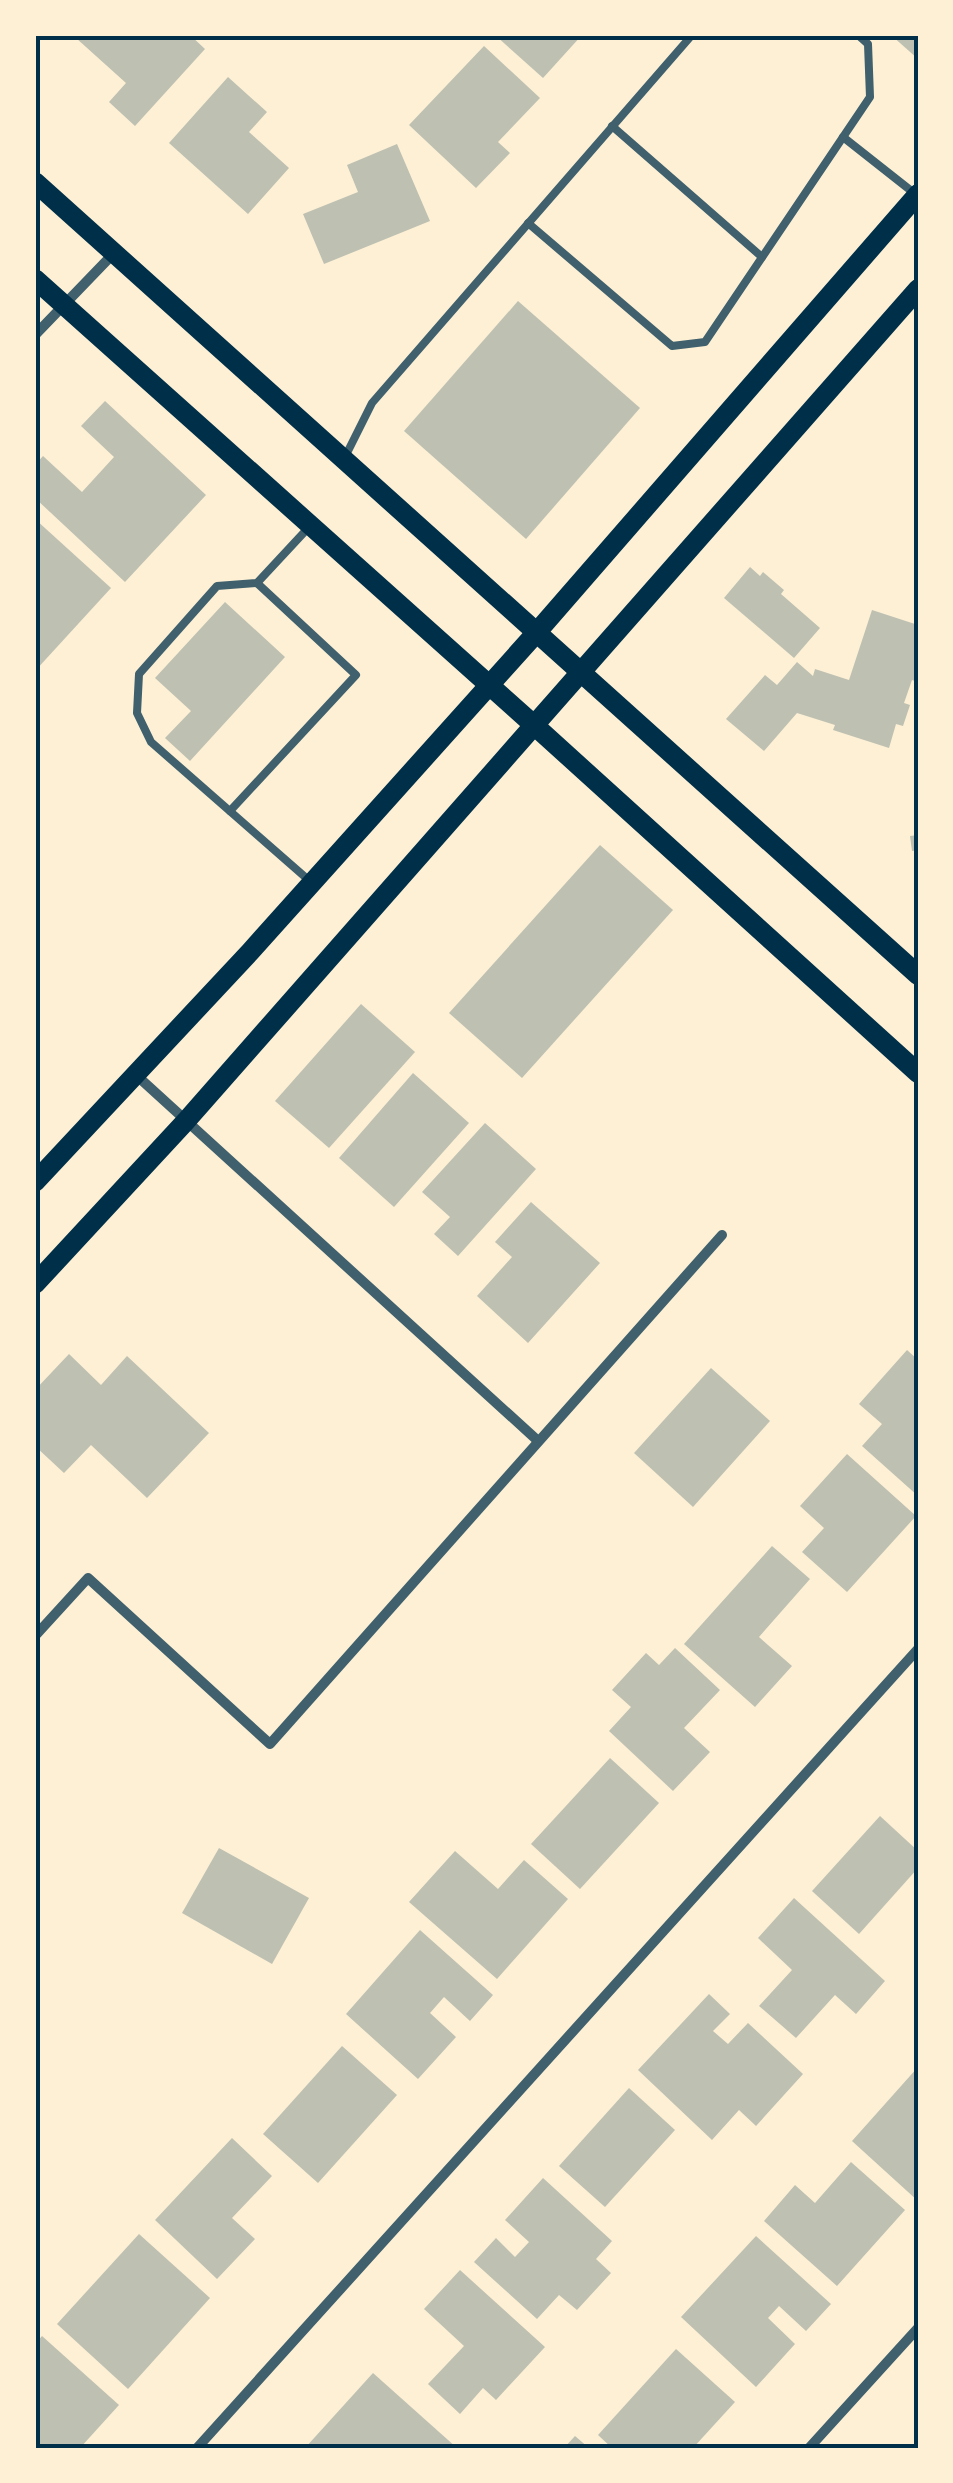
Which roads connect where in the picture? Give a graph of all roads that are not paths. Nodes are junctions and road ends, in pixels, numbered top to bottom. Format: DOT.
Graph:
graph roads {
  1 [pos="692,35"];
  2 [pos="858,35"];
  3 [pos="612,126"];
  4 [pos="843,137"];
  5 [pos="35,182"];
  6 [pos="918,195"];
  7 [pos="528,223"];
  8 [pos="114,253"];
  9 [pos="762,257"];
  10 [pos="35,279"];
  11 [pos="918,289"];
  12 [pos="63,305"];
  13 [pos="35,335"];
  14 [pos="344,459"];
  15 [pos="311,526"];
  16 [pos="257,583"];
  17 [pos="537,632"];
  18 [pos="581,672"];
  19 [pos="489,685"];
  20 [pos="536,726"];
  21 [pos="230,811"];
  22 [pos="312,883"];
  23 [pos="918,975"];
  24 [pos="918,1073"];
  25 [pos="134,1074"];
  26 [pos="186,1120"];
  27 [pos="35,1182"];
  28 [pos="722,1236"];
  29 [pos="35,1284"];
  30 [pos="538,1440"];
  31 [pos="35,1636"];
  32 [pos="918,1648"];
  33 [pos="918,2328"];
  34 [pos="197,2448"];
  35 [pos="809,2448"];
  1 -- 3 [label="lane"];
  2 -- 4 [label="lane"];
  3 -- 7 [label="lane"];
  3 -- 9 [label="lane"];
  4 -- 6 [label="lane"];
  4 -- 9 [label="lane"];
  5 -- 8 [label="main road"];
  6 -- 17 [label="main road"];
  7 -- 9 [label="lane"];
  7 -- 14 [label="lane"];
  8 -- 12 [label="street"];
  8 -- 14 [label="main road"];
  10 -- 12 [label="main road"];
  11 -- 18 [label="main road"];
  12 -- 13 [label="street"];
  12 -- 15 [label="main road"];
  14 -- 17 [label="main road"];
  15 -- 16 [label="lane"];
  15 -- 19 [label="main road"];
  16 -- 21 [label="lane"];
  16 -- 21 [label="lane"];
  17 -- 18 [label="main road"];
  17 -- 19 [label="main road"];
  18 -- 20 [label="main road"];
  18 -- 23 [label="main road"];
  19 -- 20 [label="main road"];
  19 -- 22 [label="main road"];
  20 -- 24 [label="main road"];
  20 -- 26 [label="main road"];
  21 -- 22 [label="lane"];
  22 -- 25 [label="main road"];
  25 -- 26 [label="street"];
  25 -- 27 [label="main road"];
  26 -- 29 [label="main road"];
  26 -- 30 [label="street"];
  28 -- 30 [label="street"];
  30 -- 31 [label="street"];
  32 -- 34 [label="street"];
  33 -- 35 [label="street"];
}
